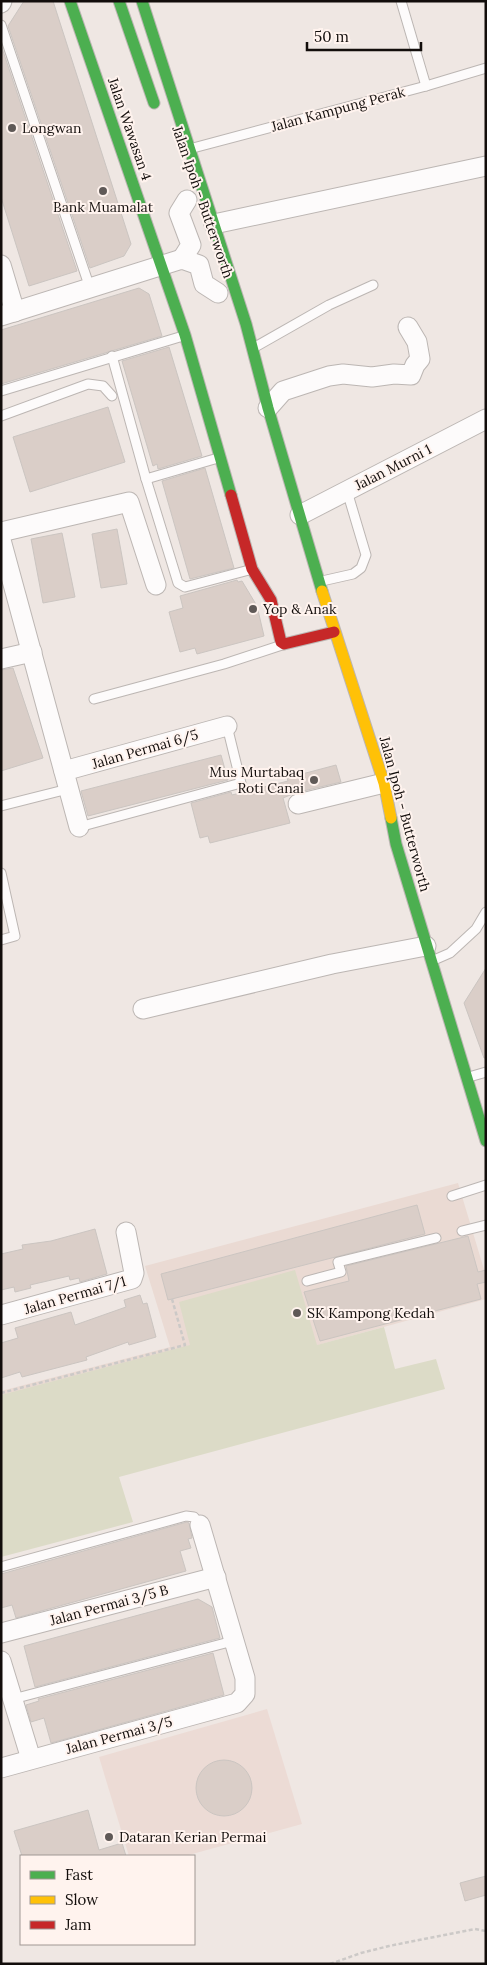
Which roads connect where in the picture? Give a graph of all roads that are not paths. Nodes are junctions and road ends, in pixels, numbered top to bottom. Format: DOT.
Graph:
graph roads {
  1 [pos="70,1"];
  2 [pos="119,1"];
  3 [pos="142,1"];
  4 [pos="401,1"];
  5 [pos="1,26"];
  6 [pos="486,68"];
  7 [pos="426,86"];
  8 [pos="156,110"];
  9 [pos="190,149"];
  10 [pos="486,166"];
  11 [pos="186,195"];
  12 [pos="214,224"];
  13 [pos="182,259"];
  14 [pos="1,265"];
  15 [pos="161,266"];
  16 [pos="373,285"];
  17 [pos="90,288"];
  18 [pos="220,297"];
  19 [pos="8,314"];
  20 [pos="408,327"];
  21 [pos="185,335"];
  22 [pos="248,351"];
  23 [pos="112,356"];
  24 [pos="1,391"];
  25 [pos="112,396"];
  26 [pos="268,408"];
  27 [pos="1,416"];
  28 [pos="486,419"];
  29 [pos="220,458"];
  30 [pos="146,479"];
  31 [pos="347,491"];
  32 [pos="300,515"];
  33 [pos="1,532"];
  34 [pos="1,540"];
  35 [pos="252,569"];
  36 [pos="320,581"];
  37 [pos="156,586"];
  38 [pos="334,632"];
  39 [pos="284,644"];
  40 [pos="32,652"];
  41 [pos="1,660"];
  42 [pos="94,699"];
  43 [pos="227,726"];
  44 [pos="66,780"];
  45 [pos="384,783"];
  46 [pos="298,804"];
  47 [pos="1,806"];
  48 [pos="79,828"];
  49 [pos="1,873"];
  50 [pos="486,912"];
  51 [pos="1,940"];
  52 [pos="428,954"];
  53 [pos="143,1009"];
  54 [pos="486,1072"];
  55 [pos="467,1078"];
  56 [pos="486,1141"];
  57 [pos="486,1185"];
  58 [pos="452,1196"];
  59 [pos="486,1224"];
  60 [pos="462,1231"];
  61 [pos="126,1232"];
  62 [pos="436,1238"];
  63 [pos="307,1281"];
  64 [pos="1,1315"];
  65 [pos="200,1524"];
  66 [pos="1,1567"];
  67 [pos="216,1577"];
  68 [pos="1,1633"];
  69 [pos="233,1641"];
  70 [pos="1,1661"];
  71 [pos="13,1699"];
  72 [pos="31,1760"];
  73 [pos="1,1768"];
  1 -- 15 [label="main road, Jalan Wawasan 4"];
  2 -- 8 [label="main road"];
  3 -- 9 [label="main road, Jalan Ipoh - Butterworth"];
  4 -- 7 [label="lane"];
  5 -- 17 [label="lane"];
  6 -- 7 [label="lane, Jalan Kampung Perak"];
  7 -- 9 [label="lane, Jalan Kampung Perak"];
  9 -- 12 [label="main road, Jalan Ipoh - Butterworth"];
  10 -- 12 [label="street"];
  11 -- 13 [label="street"];
  11 -- 18 [label="main road, Jalan Ipoh - Butterworth"];
  12 -- 22 [label="main road, Jalan Ipoh - Butterworth"];
  13 -- 15 [label="street"];
  13 -- 18 [label="street"];
  14 -- 19 [label="street"];
  15 -- 17 [label="street"];
  15 -- 21 [label="main road, Jalan Wawasan 4"];
  16 -- 22 [label="lane"];
  17 -- 19 [label="street"];
  20 -- 26 [label="street"];
  21 -- 23 [label="lane"];
  21 -- 29 [label="main road, Jalan Wawasan 4"];
  22 -- 26 [label="main road, Jalan Ipoh - Butterworth"];
  23 -- 24 [label="lane"];
  23 -- 30 [label="lane"];
  25 -- 27 [label="lane"];
  26 -- 32 [label="main road, Jalan Ipoh - Butterworth"];
  28 -- 31 [label="street, Jalan Murni 1"];
  29 -- 30 [label="lane"];
  29 -- 35 [label="main road, Jalan Wawasan 4"];
  30 -- 35 [label="lane"];
  31 -- 32 [label="street, Jalan Murni 1"];
  31 -- 36 [label="lane"];
  32 -- 36 [label="main road, Jalan Ipoh - Butterworth"];
  33 -- 37 [label="street"];
  34 -- 40 [label="street"];
  35 -- 39 [label="main road, Jalan Wawasan 4"];
  36 -- 38 [label="main road, Jalan Ipoh - Butterworth"];
  38 -- 39 [label="main road"];
  38 -- 45 [label="main road, Jalan Ipoh - Butterworth"];
  39 -- 42 [label="lane"];
  40 -- 41 [label="street"];
  40 -- 44 [label="street"];
  43 -- 44 [label="street, Jalan Permai 6/5"];
  43 -- 48 [label="lane"];
  44 -- 47 [label="lane"];
  44 -- 48 [label="street"];
  45 -- 46 [label="street"];
  45 -- 52 [label="main road, Jalan Ipoh - Butterworth"];
  49 -- 51 [label="lane"];
  50 -- 52 [label="lane"];
  52 -- 53 [label="street"];
  52 -- 55 [label="main road, Jalan Ipoh - Butterworth"];
  54 -- 55 [label="lane"];
  55 -- 56 [label="main road, Jalan Ipoh - Butterworth"];
  57 -- 58 [label="lane"];
  59 -- 60 [label="lane"];
  61 -- 64 [label="street, Jalan Permai 7/1"];
  62 -- 63 [label="lane"];
  65 -- 66 [label="lane"];
  65 -- 67 [label="street"];
  67 -- 68 [label="street, Jalan Permai 3/5 B"];
  67 -- 69 [label="street"];
  69 -- 71 [label="lane"];
  69 -- 72 [label="street, Jalan Permai 3/5"];
  70 -- 71 [label="street"];
  71 -- 72 [label="street"];
  72 -- 73 [label="street, Jalan Permai 3/5"];
}
